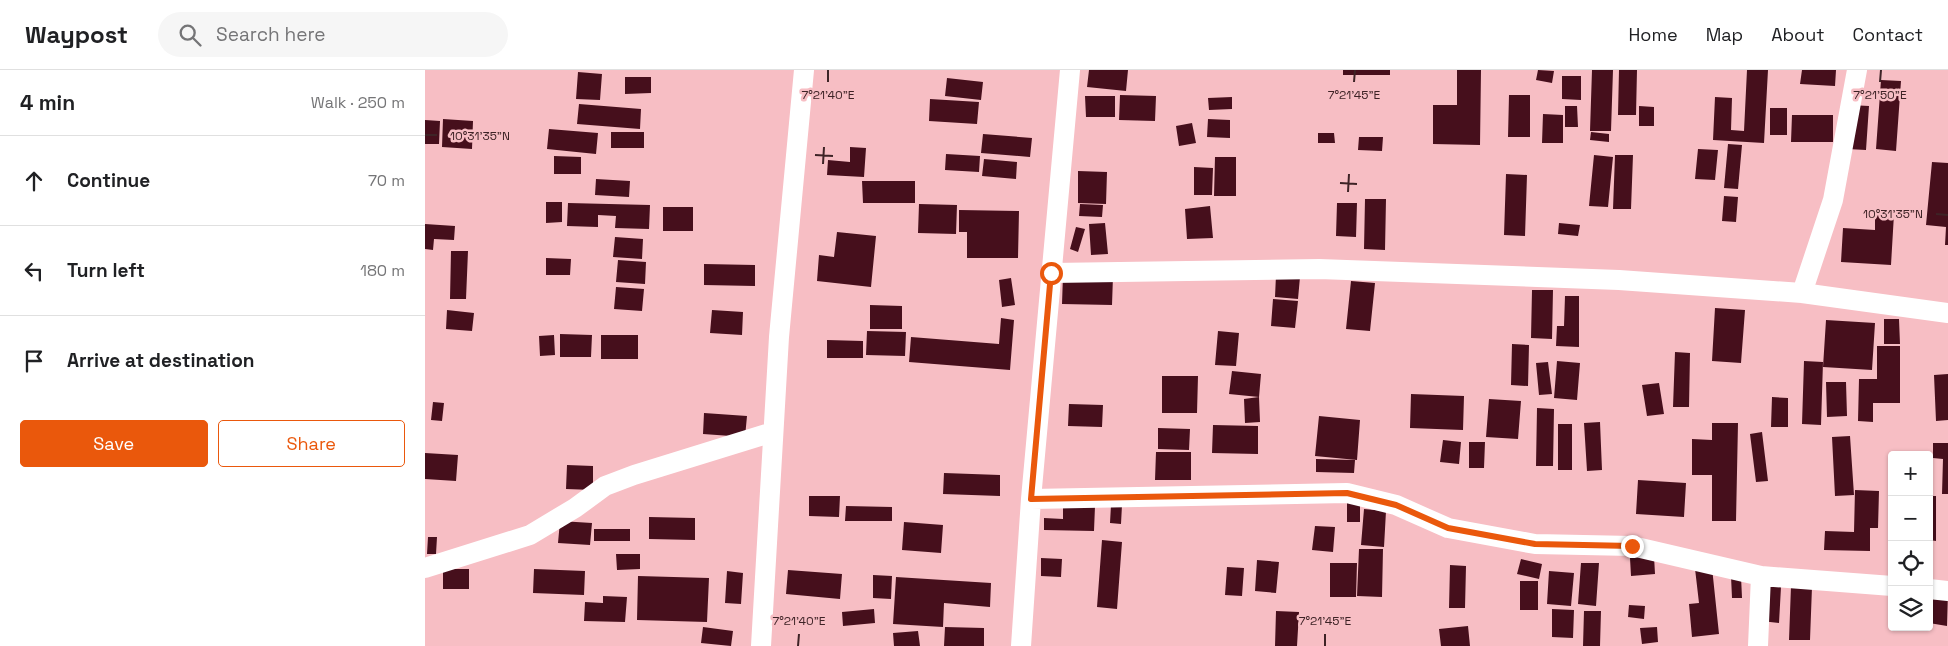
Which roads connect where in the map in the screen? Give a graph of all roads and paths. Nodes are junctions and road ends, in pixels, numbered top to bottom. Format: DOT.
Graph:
graph roads {
  1 [pos="805,70"];
  2 [pos="1070,70"];
  3 [pos="1857,70"];
  4 [pos="1051,273"];
  5 [pos="1802,293"];
  6 [pos="1948,312"];
  7 [pos="773,432"];
  8 [pos="1031,499"];
  9 [pos="425,568"];
  10 [pos="1761,576"];
  11 [pos="1888,586"];
  12 [pos="1933,589"];
  13 [pos="1948,591"];
  14 [pos="761,646"];
  15 [pos="1021,646"];
  16 [pos="1758,646"];
  1 -- 7 [label="street"];
  2 -- 4 [label="street"];
  3 -- 5 [label="street"];
  4 -- 5 [label="street"];
  4 -- 8 [label="street"];
  5 -- 6 [label="street"];
  7 -- 9 [label="street"];
  7 -- 14 [label="street"];
  8 -- 10 [label="street"];
  8 -- 15 [label="street"];
  10 -- 11 [label="street"];
  10 -- 16 [label="street"];
  12 -- 13 [label="street"];
}
